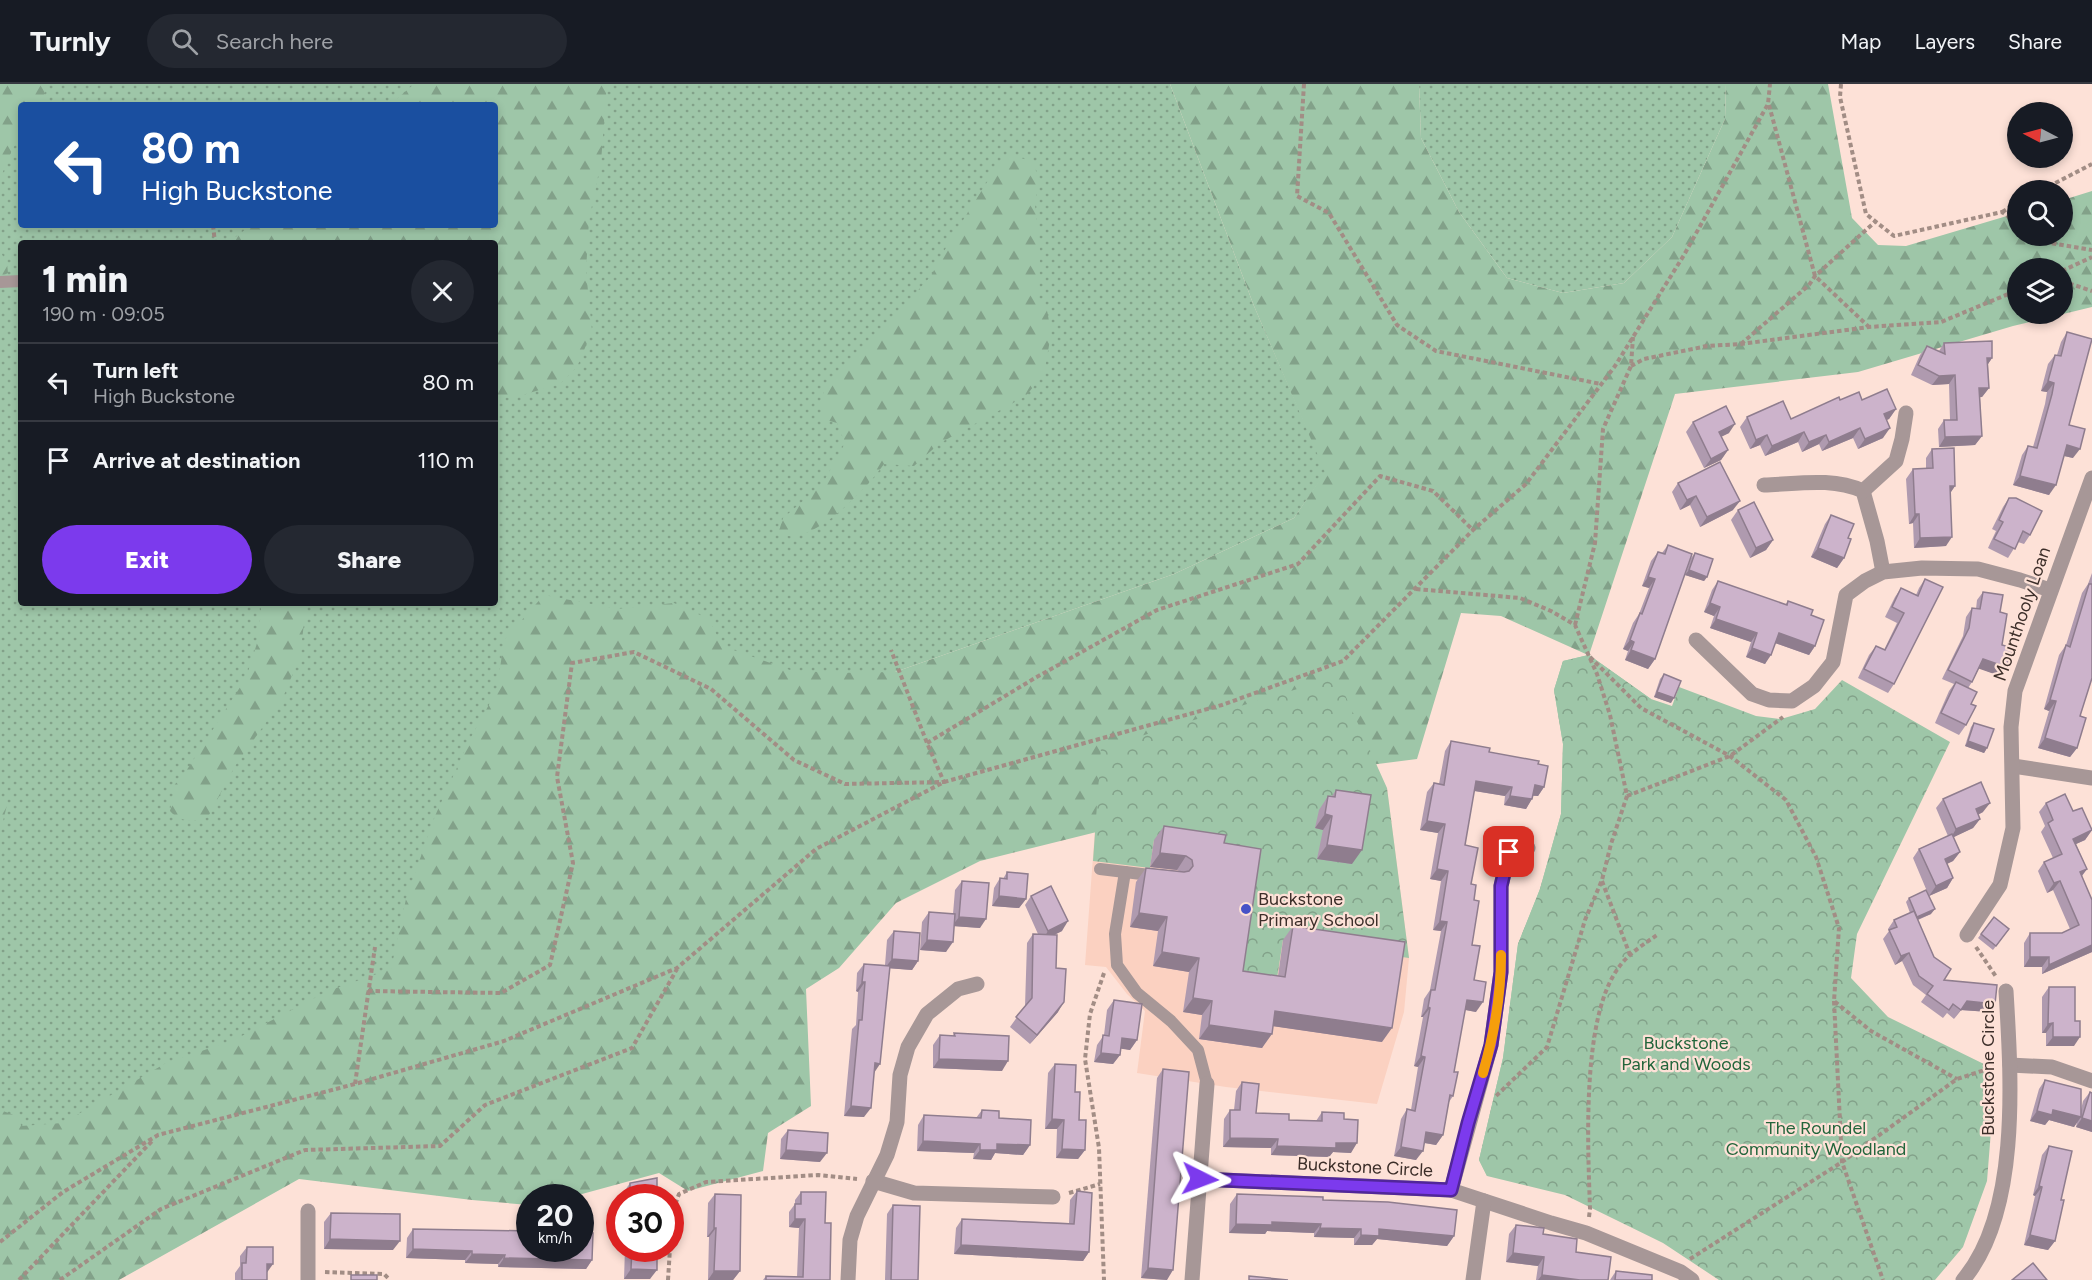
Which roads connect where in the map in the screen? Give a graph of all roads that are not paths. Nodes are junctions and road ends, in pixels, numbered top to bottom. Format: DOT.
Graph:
graph roads {
  1 [pos="18,280"];
  2 [pos="0,282"];
  3 [pos="1906,413"];
  4 [pos="2092,478"];
  5 [pos="1764,485"];
  6 [pos="1863,491"];
  7 [pos="1883,572"];
  8 [pos="2050,590"];
  9 [pos="1696,640"];
  10 [pos="2013,766"];
  11 [pos="2092,778"];
  12 [pos="1528,848"];
  13 [pos="1100,869"];
  14 [pos="1125,872"];
  15 [pos="1175,878"];
  16 [pos="1967,935"];
  17 [pos="977,984"];
  18 [pos="2006,991"];
  19 [pos="2010,1065"];
  20 [pos="2092,1081"];
  21 [pos="1207,1084"];
  22 [pos="1200,1179"];
  23 [pos="873,1181"];
  24 [pos="1451,1190"];
  25 [pos="1053,1197"];
  26 [pos="1484,1201"];
  27 [pos="308,1211"];
  28 [pos="308,1276"];
  29 [pos="1684,1277"];
  30 [pos="848,1280"];
  31 [pos="1192,1280"];
  32 [pos="1473,1280"];
  33 [pos="1963,1280"];
  1 -- 2 [label="lane"];
  3 -- 6 [label="street"];
  4 -- 8 [label="street, Mounthooly Loan"];
  5 -- 6 [label="street"];
  6 -- 7 [label="street"];
  7 -- 8 [label="street"];
  7 -- 9 [label="street"];
  8 -- 10 [label="street, Mounthooly Loan"];
  10 -- 11 [label="street"];
  10 -- 16 [label="street, Mounthooly Loan"];
  12 -- 24 [label="street"];
  13 -- 14 [label="lane"];
  14 -- 15 [label="lane"];
  14 -- 21 [label="lane"];
  17 -- 23 [label="street"];
  18 -- 19 [label="street, Buckstone Circle"];
  19 -- 20 [label="street"];
  19 -- 33 [label="street, Buckstone Circle"];
  21 -- 22 [label="street"];
  22 -- 24 [label="street, Buckstone Circle"];
  22 -- 31 [label="street"];
  23 -- 25 [label="street"];
  23 -- 30 [label="street"];
  24 -- 26 [label="street, Buckstone Circle"];
  26 -- 29 [label="street, Buckstone Circle"];
  26 -- 32 [label="street"];
  27 -- 28 [label="street"];
}
